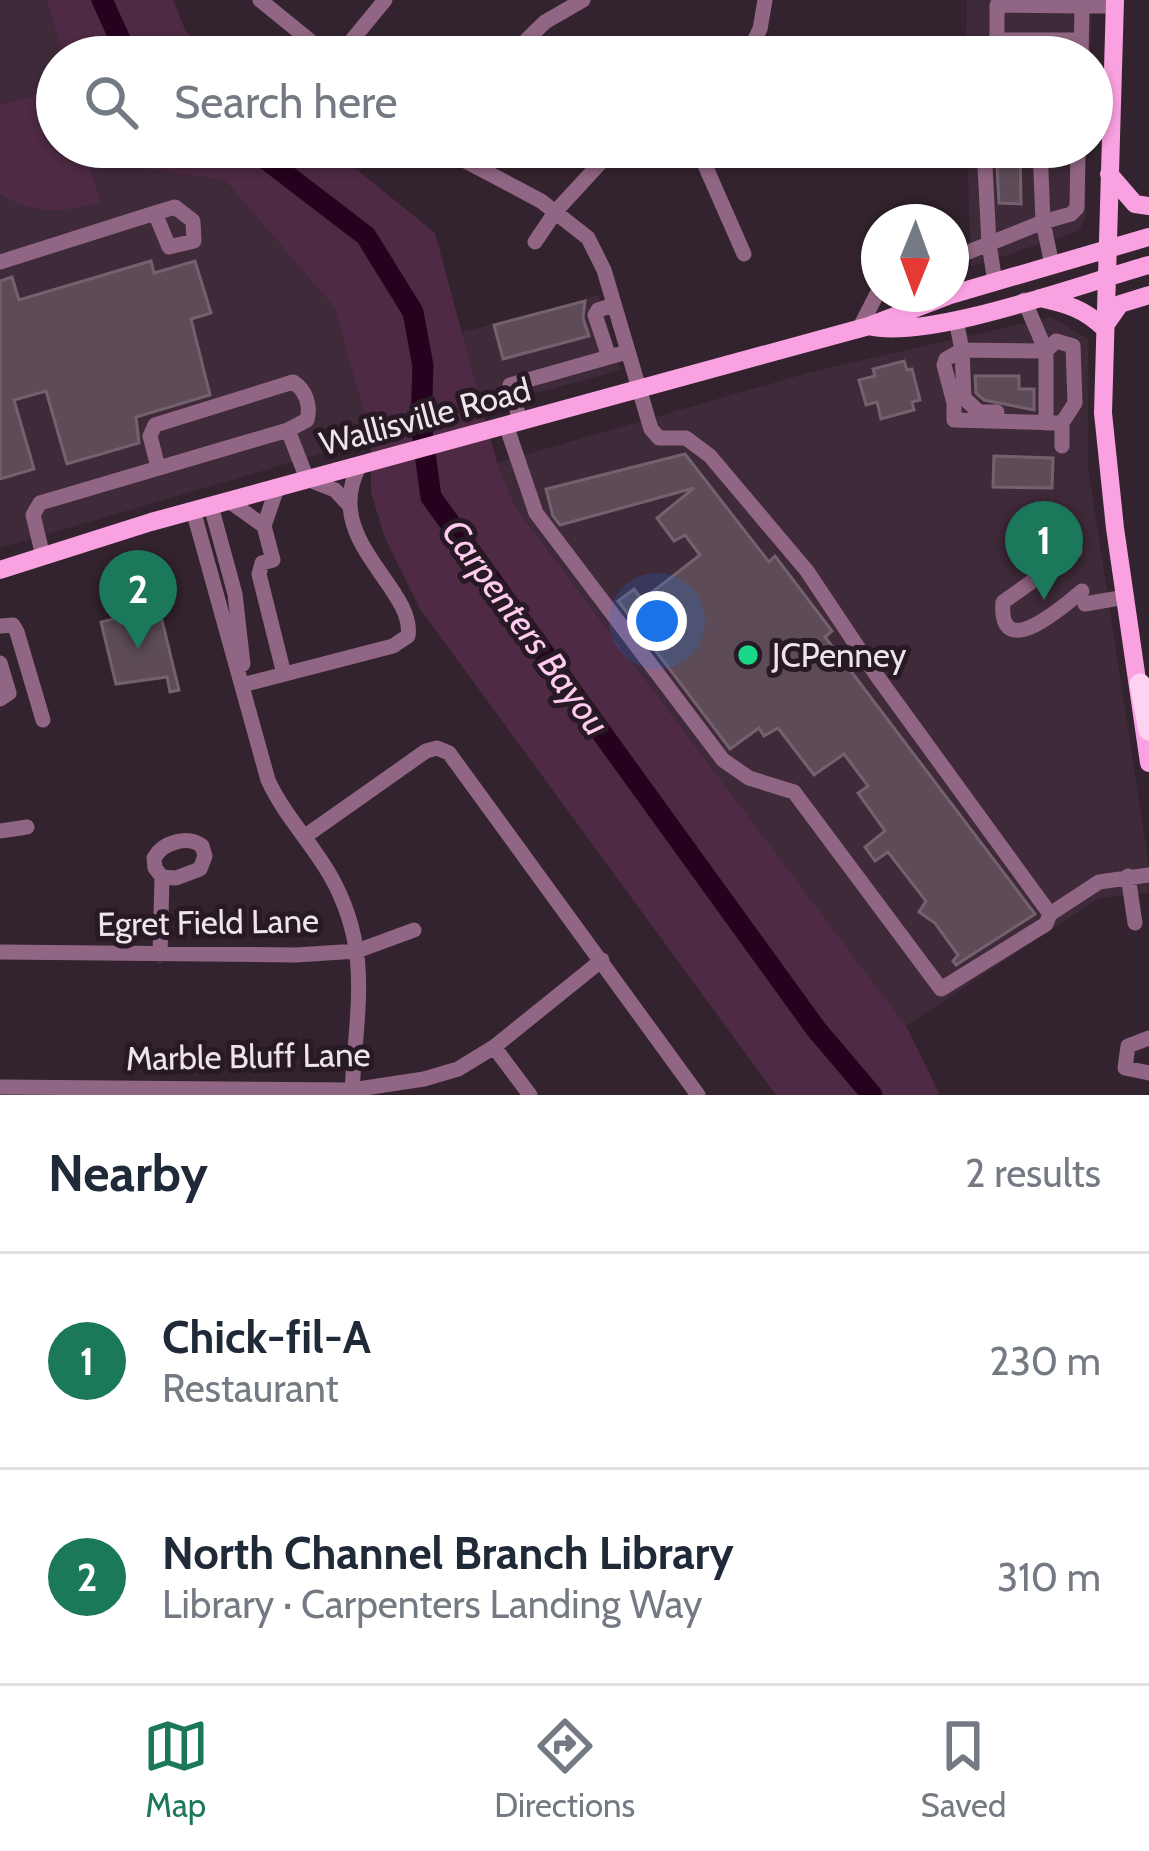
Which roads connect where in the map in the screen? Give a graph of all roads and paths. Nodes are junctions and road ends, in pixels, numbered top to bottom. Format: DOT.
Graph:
graph roads {
  1 [pos="260,0"];
  2 [pos="385,0"];
  3 [pos="583,0"];
  4 [pos="765,0"];
  5 [pos="1083,3"];
  6 [pos="1114,3"];
  7 [pos="307,36"];
  8 [pos="353,36"];
  9 [pos="529,36"];
  10 [pos="756,36"];
  11 [pos="997,36"];
  12 [pos="1082,36"];
  13 [pos="1110,36"];
  14 [pos="477,168"];
  15 [pos="596,168"];
  16 [pos="706,168"];
  17 [pos="985,168"];
  18 [pos="1041,168"];
  19 [pos="1077,168"];
  20 [pos="1107,168"];
  21 [pos="1077,174"];
  22 [pos="1108,175"];
  23 [pos="1149,206"];
  24 [pos="556,211"];
  25 [pos="155,213"];
  26 [pos="1043,221"];
  27 [pos="1149,237"];
  28 [pos="535,242"];
  29 [pos="988,244"];
  30 [pos="1105,249"];
  31 [pos="969,252"];
  32 [pos="745,254"];
  33 [pos="0,262"];
  34 [pos="1052,265"];
  35 [pos="1149,265"];
  36 [pos="1105,277"];
  37 [pos="995,282"];
  38 [pos="1149,295"];
  39 [pos="1029,299"];
  40 [pos="614,305"];
  41 [pos="870,312"];
  42 [pos="956,320"];
  43 [pos="864,327"];
  44 [pos="1105,327"];
  45 [pos="962,350"];
  46 [pos="1046,351"];
  47 [pos="627,352"];
  48 [pos="609,357"];
  49 [pos="1102,362"];
  50 [pos="638,388"];
  51 [pos="1060,391"];
  52 [pos="1103,412"];
  53 [pos="513,423"];
  54 [pos="288,430"];
  55 [pos="1062,446"];
  56 [pos="360,465"];
  57 [pos="158,467"];
  58 [pos="307,479"];
  59 [pos="277,488"];
  60 [pos="211,506"];
  61 [pos="350,506"];
  62 [pos="264,526"];
  63 [pos="1076,550"];
  64 [pos="44,556"];
  65 [pos="0,570"];
  66 [pos="1125,597"];
  67 [pos="0,626"];
  68 [pos="0,664"];
  69 [pos="284,674"];
  70 [pos="1140,684"];
  71 [pos="242,685"];
  72 [pos="0,699"];
  73 [pos="43,719"];
  74 [pos="1149,730"];
  75 [pos="1149,763"];
  76 [pos="27,827"];
  77 [pos="0,832"];
  78 [pos="304,837"];
  79 [pos="1149,875"];
  80 [pos="1128,876"];
  81 [pos="162,877"];
  82 [pos="1050,914"];
  83 [pos="1135,923"];
  84 [pos="414,930"];
  85 [pos="357,951"];
  86 [pos="0,952"];
  87 [pos="160,955"];
  88 [pos="602,960"];
  89 [pos="1149,1038"];
  90 [pos="494,1047"];
  91 [pos="1149,1073"];
  92 [pos="0,1087"];
  93 [pos="352,1093"];
  94 [pos="530,1095"];
  95 [pos="698,1095"];
  1 -- 7 [label="street"];
  2 -- 8 [label="street"];
  3 -- 9 [label="street"];
  4 -- 10 [label="street"];
  5 -- 6 [label="street"];
  5 -- 11 [label="street"];
  5 -- 12 [label="street"];
  6 -- 13 [label="main road"];
  14 -- 24 [label="street"];
  15 -- 24 [label="street"];
  16 -- 32 [label="street"];
  17 -- 29 [label="street"];
  18 -- 26 [label="street"];
  19 -- 21 [label="street"];
  20 -- 22 [label="main road"];
  21 -- 22 [label="street"];
  21 -- 26 [label="street"];
  22 -- 23 [label="main road"];
  22 -- 30 [label="main road"];
  24 -- 28 [label="street"];
  24 -- 40 [label="street"];
  25 -- 33 [label="street"];
  26 -- 29 [label="street"];
  26 -- 34 [label="street"];
  27 -- 30 [label="main road, Wallisville Road"];
  29 -- 31 [label="street"];
  29 -- 37 [label="street"];
  30 -- 34 [label="main road, Wallisville Road"];
  30 -- 36 [label="main road"];
  34 -- 37 [label="main road, Wallisville Road"];
  35 -- 36 [label="main road, Wallisville Road"];
  36 -- 39 [label="main road, Wallisville Road"];
  36 -- 44 [label="main road"];
  37 -- 43 [label="main road, Wallisville Road"];
  38 -- 44 [label="main road"];
  39 -- 42 [label="main road, Wallisville Road"];
  39 -- 44 [label="main road"];
  39 -- 46 [label="street"];
  40 -- 47 [label="street"];
  40 -- 48 [label="street"];
  41 -- 43 [label="street"];
  42 -- 43 [label="main road, Wallisville Road"];
  42 -- 45 [label="street"];
  43 -- 50 [label="main road, Wallisville Road"];
  44 -- 49 [label="main road"];
  45 -- 46 [label="street"];
  45 -- 51 [label="street"];
  45 -- 51 [label="street"];
  46 -- 51 [label="street"];
  46 -- 51 [label="street"];
  47 -- 48 [label="street"];
  47 -- 50 [label="street"];
  48 -- 53 [label="street"];
  49 -- 51 [label="street"];
  49 -- 52 [label="main road"];
  50 -- 53 [label="main road, Wallisville Road"];
  50 -- 82 [label="street"];
  51 -- 52 [label="street"];
  51 -- 55 [label="street"];
  52 -- 66 [label="main road"];
  53 -- 56 [label="main road, Wallisville Road"];
  53 -- 82 [label="street"];
  54 -- 57 [label="street"];
  54 -- 57 [label="street"];
  54 -- 58 [label="street"];
  56 -- 58 [label="main road, Wallisville Road"];
  56 -- 61 [label="street"];
  57 -- 64 [label="street"];
  58 -- 59 [label="main road, Wallisville Road"];
  58 -- 61 [label="street"];
  59 -- 60 [label="main road, Wallisville Road"];
  59 -- 62 [label="street"];
  60 -- 62 [label="street"];
  60 -- 64 [label="main road, Wallisville Road"];
  60 -- 71 [label="street"];
  61 -- 69 [label="street"];
  62 -- 69 [label="street"];
  63 -- 66 [label="street"];
  64 -- 65 [label="main road, Wallisville Road"];
  66 -- 70 [label="main road"];
  67 -- 73 [label="street"];
  68 -- 72 [label="street"];
  69 -- 71 [label="street"];
  70 -- 74 [label="highway"];
  70 -- 75 [label="main road"];
  71 -- 78 [label="street"];
  76 -- 77 [label="street"];
  78 -- 85 [label="street"];
  78 -- 88 [label="street"];
  79 -- 80 [label="street"];
  80 -- 82 [label="street"];
  80 -- 83 [label="street"];
  81 -- 87 [label="street"];
  84 -- 85 [label="street, Egret Field Lane"];
  85 -- 87 [label="street, Egret Field Lane"];
  85 -- 93 [label="street"];
  86 -- 87 [label="street, Egret Field Lane"];
  88 -- 90 [label="street, Marble Bluff Lane"];
  88 -- 95 [label="street"];
  89 -- 91 [label="street"];
  90 -- 93 [label="street, Marble Bluff Lane"];
  90 -- 94 [label="street"];
  92 -- 93 [label="street, Marble Bluff Lane"];
}
